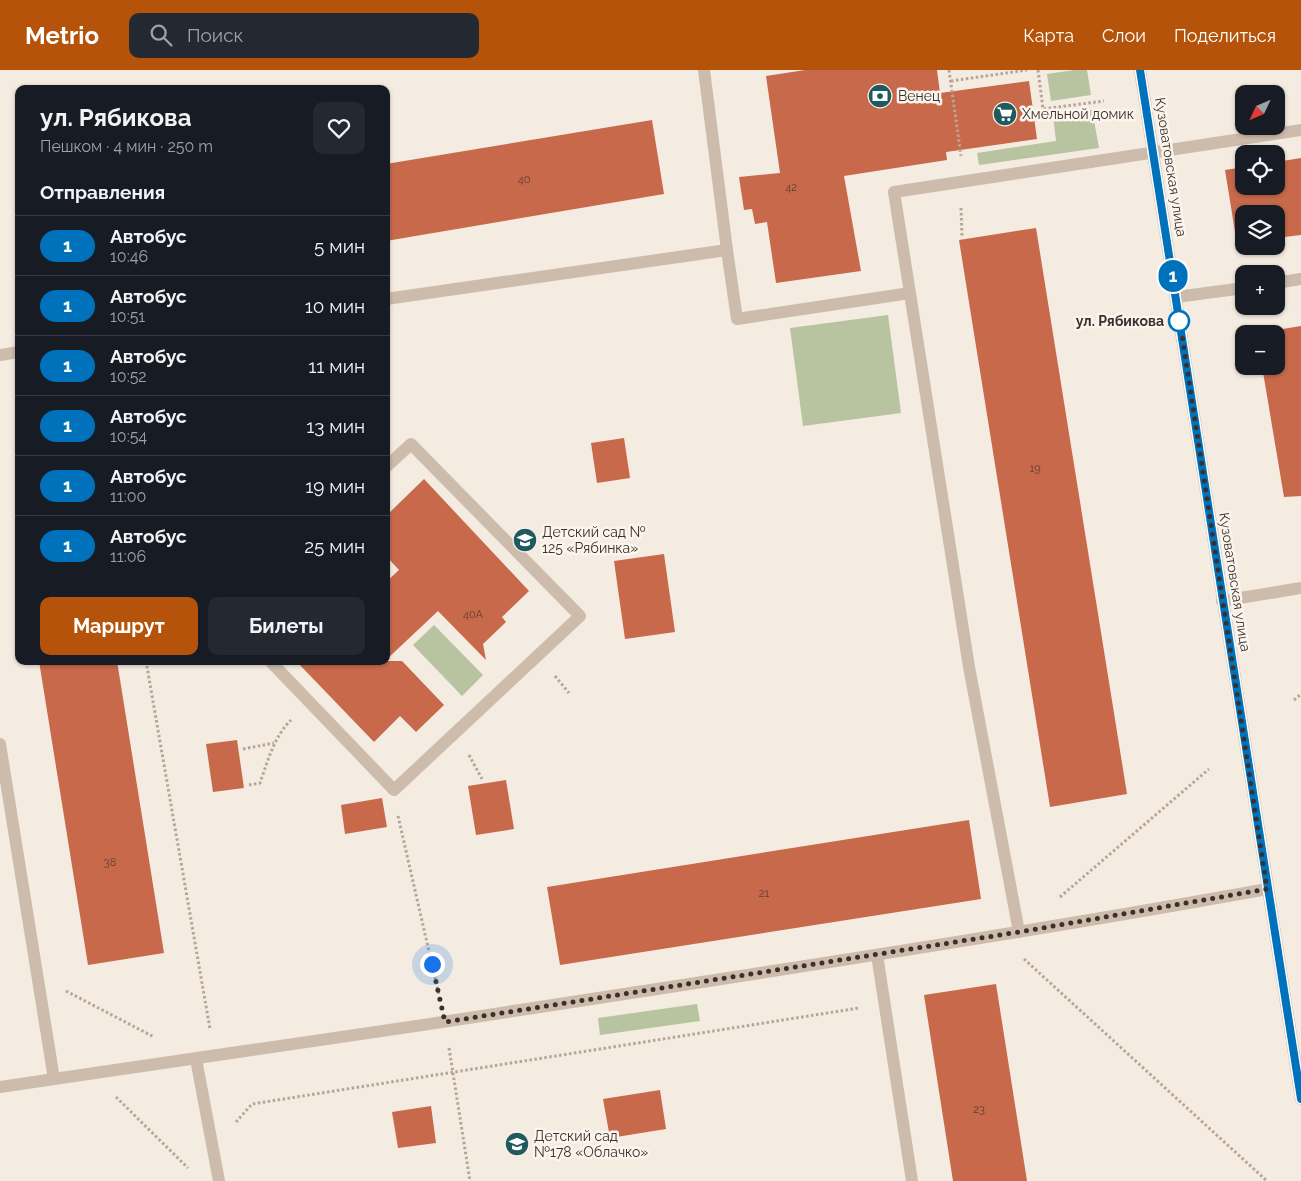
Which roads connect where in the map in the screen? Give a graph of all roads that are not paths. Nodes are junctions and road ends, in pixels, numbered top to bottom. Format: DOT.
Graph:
graph roads {
  1 [pos="704,70"];
  2 [pos="1140,70"];
  3 [pos="1301,130"];
  4 [pos="1154,152"];
  5 [pos="727,250"];
  6 [pos="1301,279"];
  7 [pos="1285,282"];
  8 [pos="1235,289"];
  9 [pos="910,292"];
  10 [pos="1176,297"];
  11 [pos="390,298"];
  12 [pos="15,353"];
  13 [pos="0,355"];
  14 [pos="390,463"];
  15 [pos="1301,588"];
  16 [pos="1222,601"];
  17 [pos="274,665"];
  18 [pos="0,744"];
  19 [pos="1267,889"];
  20 [pos="1019,932"];
  21 [pos="876,955"];
  22 [pos="196,1059"];
  23 [pos="54,1079"];
  24 [pos="0,1087"];
  25 [pos="1301,1099"];
  26 [pos="219,1181"];
  27 [pos="912,1181"];
  1 -- 5 [label="street"];
  2 -- 4 [label="street, Кузоватовская улица"];
  3 -- 4 [label="street"];
  4 -- 9 [label="street"];
  4 -- 10 [label="street, Кузоватовская улица"];
  5 -- 9 [label="street"];
  5 -- 11 [label="street"];
  6 -- 7 [label="street"];
  8 -- 10 [label="street"];
  9 -- 20 [label="street"];
  10 -- 16 [label="street, Кузоватовская улица"];
  12 -- 13 [label="street"];
  14 -- 17 [label="street"];
  15 -- 16 [label="street"];
  16 -- 19 [label="street, Кузоватовская улица"];
  18 -- 23 [label="street"];
  19 -- 20 [label="street"];
  19 -- 25 [label="street, Кузоватовская улица"];
  20 -- 21 [label="street"];
  21 -- 22 [label="street"];
  21 -- 27 [label="street"];
  22 -- 23 [label="street"];
  22 -- 26 [label="street"];
  23 -- 24 [label="street"];
}
